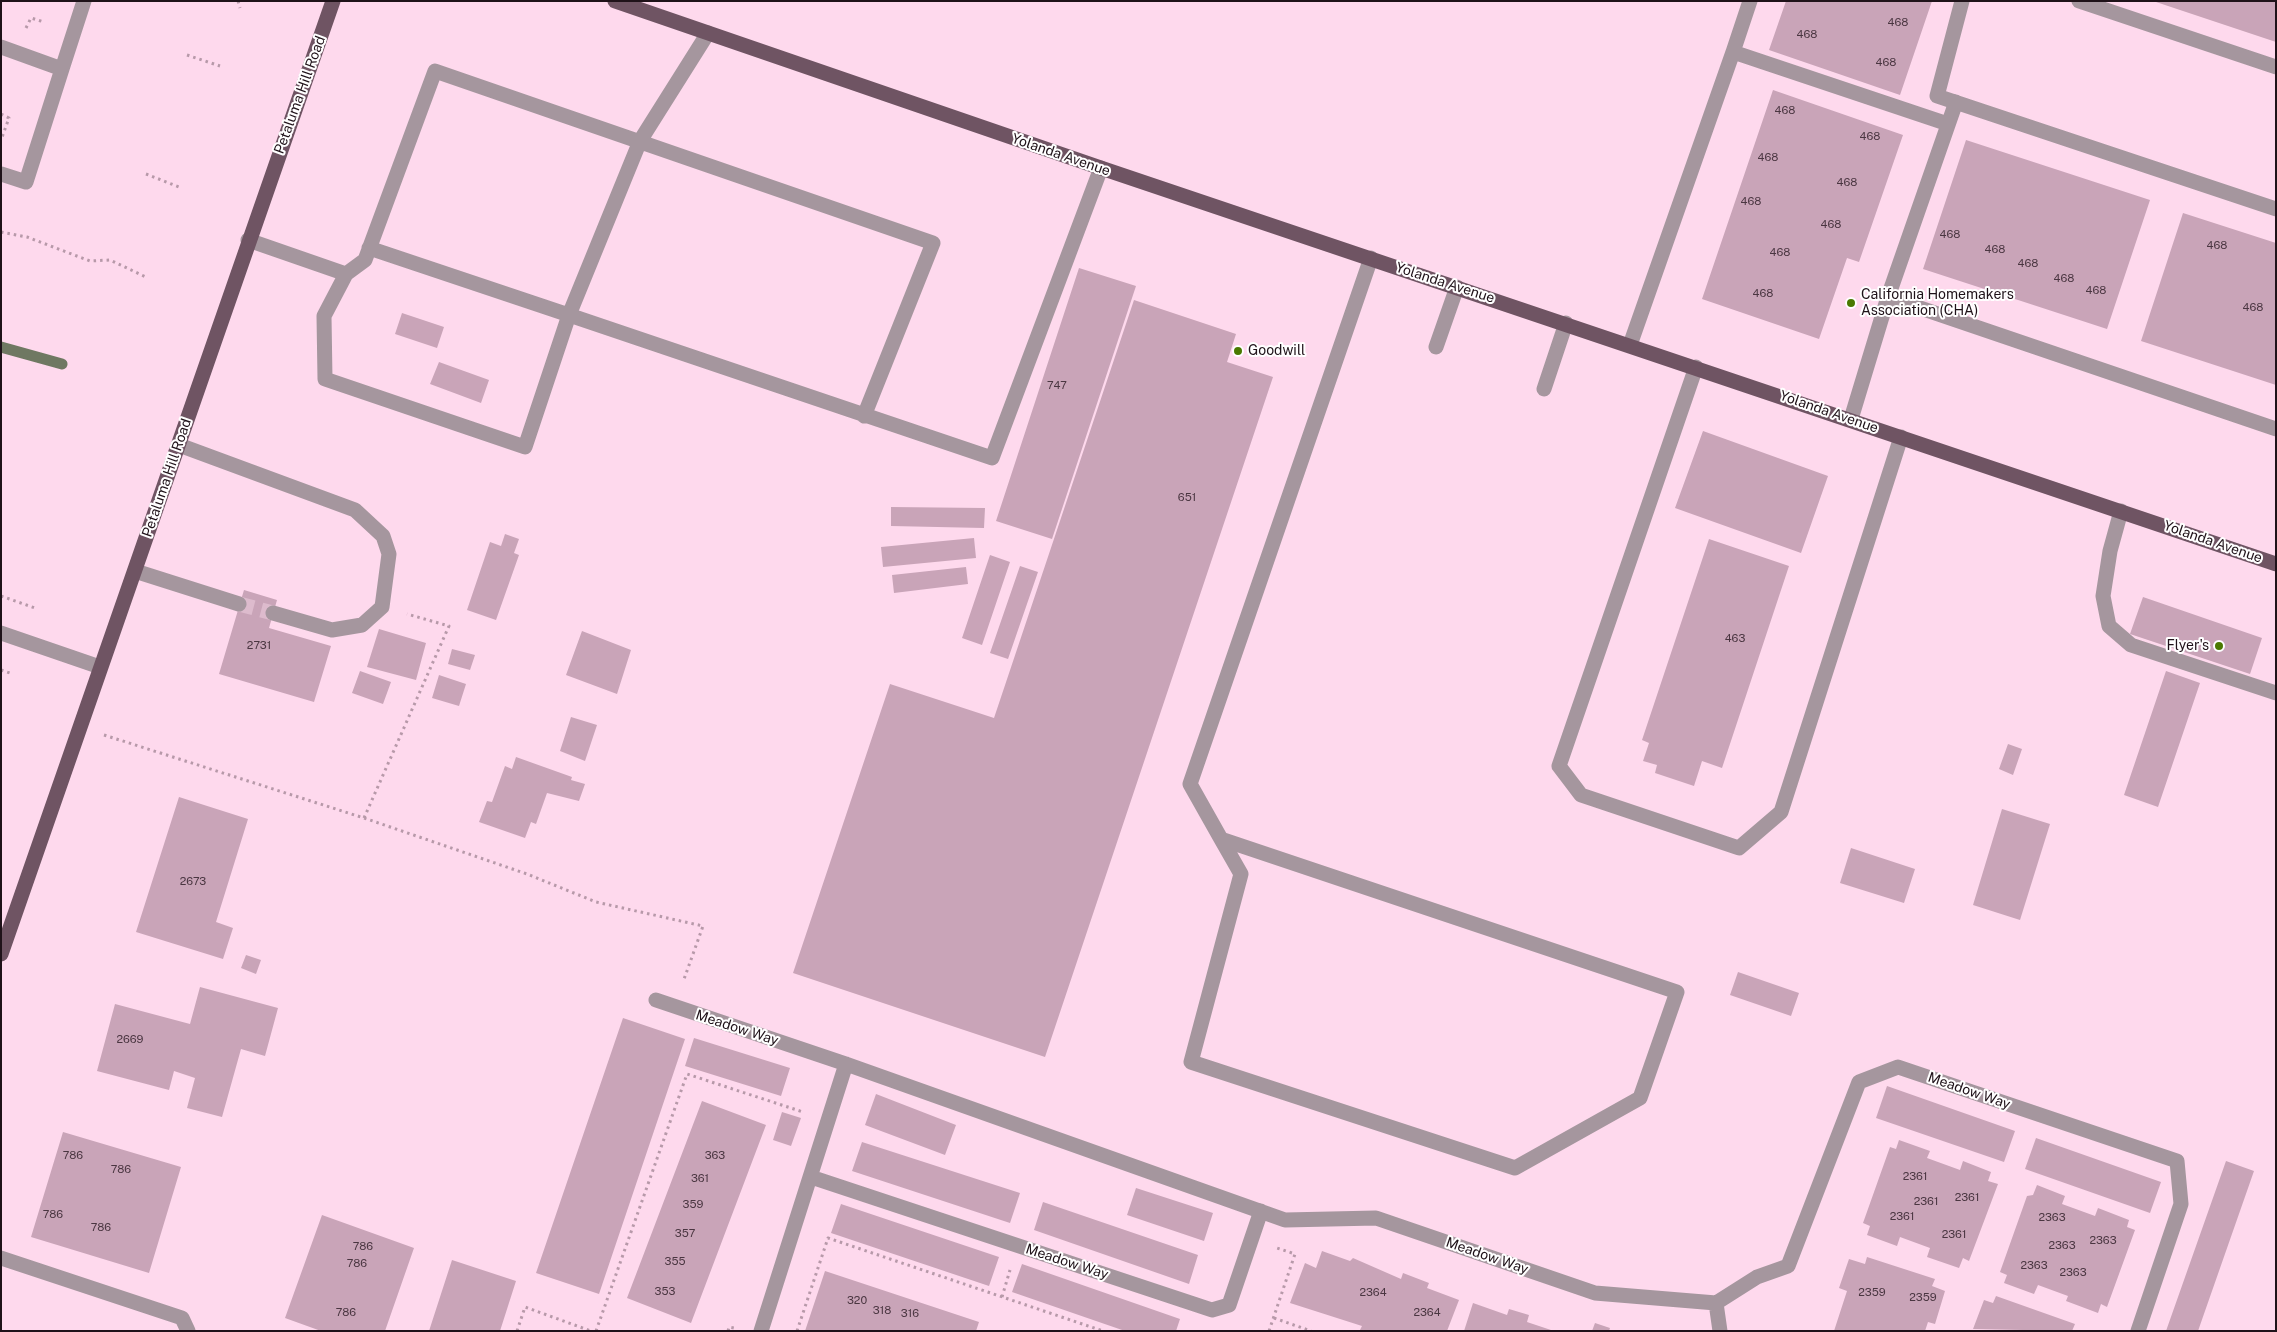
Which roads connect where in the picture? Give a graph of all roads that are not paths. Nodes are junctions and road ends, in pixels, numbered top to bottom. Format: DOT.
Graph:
graph roads {
  1 [pos="84,1"];
  2 [pos="333,1"];
  3 [pos="615,1"];
  4 [pos="1750,1"];
  5 [pos="1962,1"];
  6 [pos="2079,1"];
  7 [pos="708,33"];
  8 [pos="1,47"];
  9 [pos="1733,52"];
  10 [pos="2276,67"];
  11 [pos="62,69"];
  12 [pos="1956,102"];
  13 [pos="1948,124"];
  14 [pos="640,141"];
  15 [pos="1101,168"];
  16 [pos="1,174"];
  17 [pos="2276,209"];
  18 [pos="248,240"];
  19 [pos="369,248"];
  20 [pos="1371,258"];
  21 [pos="346,274"];
  22 [pos="1457,287"];
  23 [pos="1888,297"];
  24 [pos="569,315"];
  25 [pos="1566,323"];
  26 [pos="1630,345"];
  27 [pos="1436,347"];
  28 [pos="1696,367"];
  29 [pos="1544,389"];
  30 [pos="864,416"];
  31 [pos="1851,419"];
  32 [pos="2276,429"];
  33 [pos="1901,437"];
  34 [pos="179,445"];
  35 [pos="2121,511"];
  36 [pos="2276,564"];
  37 [pos="135,571"];
  38 [pos="239,604"];
  39 [pos="273,613"];
  40 [pos="1,633"];
  41 [pos="100,667"];
  42 [pos="2276,693"];
  43 [pos="1221,839"];
  44 [pos="1,954"];
  45 [pos="656,1000"];
  46 [pos="846,1064"];
  47 [pos="811,1177"];
  48 [pos="1261,1211"];
  49 [pos="1,1258"];
  50 [pos="1716,1303"];
  51 [pos="188,1331"];
  52 [pos="761,1331"];
  53 [pos="1720,1331"];
  54 [pos="2138,1331"];
  1 -- 11 [label="street"];
  2 -- 18 [label="main road, Petaluma Hill Road"];
  3 -- 7 [label="main road, Yolanda Avenue"];
  4 -- 9 [label="street"];
  5 -- 12 [label="street"];
  6 -- 10 [label="street"];
  7 -- 14 [label="street"];
  7 -- 15 [label="main road, Yolanda Avenue"];
  8 -- 11 [label="street"];
  9 -- 13 [label="street"];
  9 -- 26 [label="street"];
  11 -- 16 [label="street"];
  12 -- 13 [label="street"];
  12 -- 17 [label="street"];
  13 -- 23 [label="street"];
  14 -- 19 [label="street"];
  14 -- 24 [label="street"];
  14 -- 30 [label="street"];
  15 -- 20 [label="main road, Yolanda Avenue"];
  15 -- 30 [label="street"];
  18 -- 21 [label="street"];
  18 -- 34 [label="main road, Petaluma Hill Road"];
  19 -- 21 [label="street"];
  19 -- 24 [label="street"];
  20 -- 22 [label="main road, Yolanda Avenue"];
  20 -- 43 [label="street"];
  21 -- 24 [label="street"];
  22 -- 25 [label="main road, Yolanda Avenue"];
  22 -- 27 [label="street"];
  23 -- 31 [label="street"];
  23 -- 32 [label="street"];
  24 -- 30 [label="street"];
  25 -- 26 [label="main road, Yolanda Avenue"];
  25 -- 29 [label="street"];
  26 -- 28 [label="main road, Yolanda Avenue"];
  28 -- 31 [label="main road, Yolanda Avenue"];
  28 -- 33 [label="street"];
  31 -- 33 [label="main road, Yolanda Avenue"];
  33 -- 35 [label="main road, Yolanda Avenue"];
  34 -- 37 [label="main road, Petaluma Hill Road"];
  34 -- 39 [label="street"];
  35 -- 36 [label="main road, Yolanda Avenue"];
  35 -- 42 [label="street"];
  37 -- 38 [label="street"];
  37 -- 41 [label="main road, Petaluma Hill Road"];
  40 -- 41 [label="street"];
  41 -- 44 [label="main road, Petaluma Hill Road"];
  43 -- 43 [label="street"];
  45 -- 46 [label="street, Meadow Way"];
  46 -- 47 [label="street"];
  46 -- 48 [label="street, Meadow Way"];
  47 -- 48 [label="street, Meadow Way"];
  47 -- 52 [label="street"];
  48 -- 50 [label="street, Meadow Way"];
  49 -- 51 [label="street"];
  50 -- 53 [label="street"];
  50 -- 54 [label="street, Meadow Way"];
}
